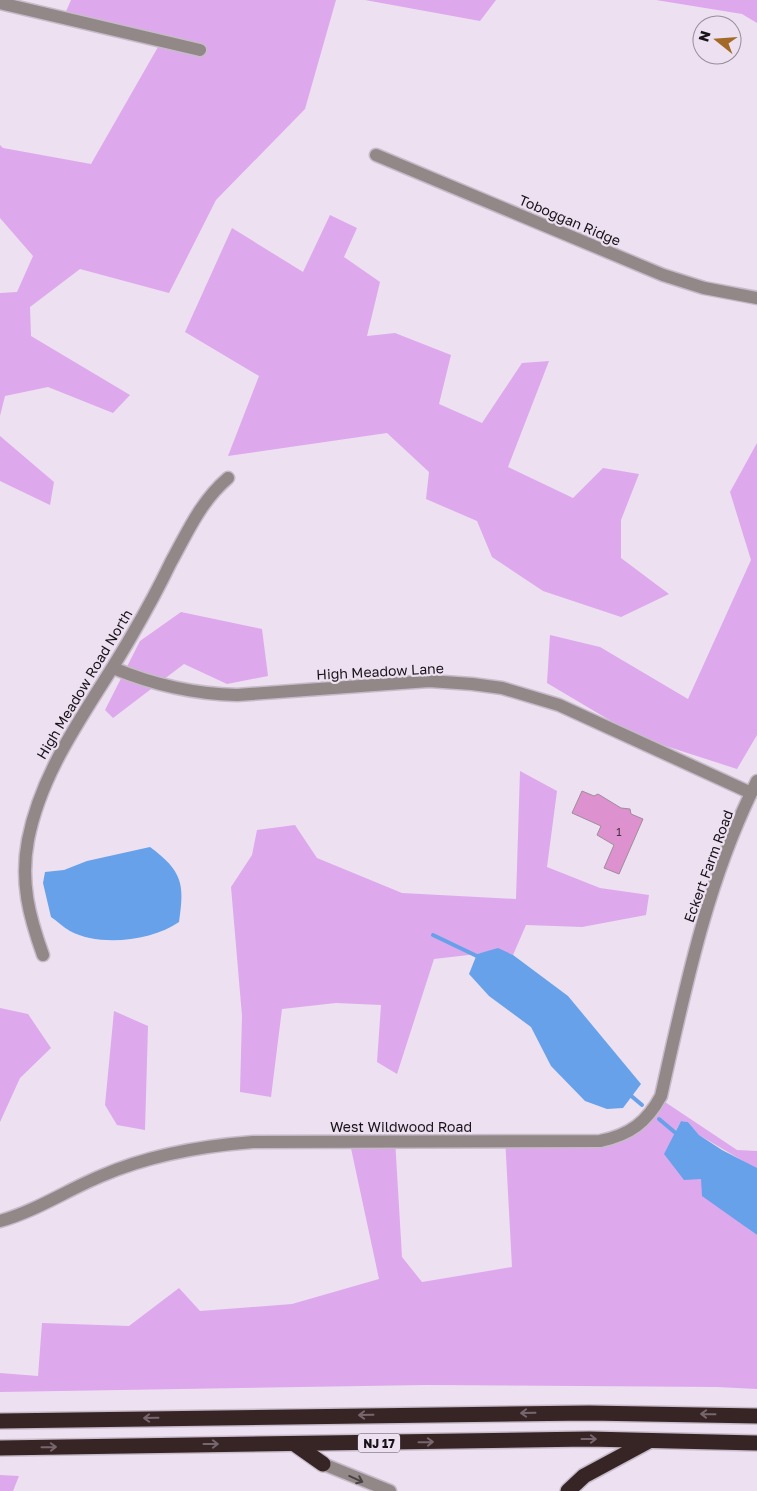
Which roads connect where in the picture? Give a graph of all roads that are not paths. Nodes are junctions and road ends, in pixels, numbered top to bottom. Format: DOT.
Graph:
graph roads {
  1 [pos="0,4"];
  2 [pos="200,50"];
  3 [pos="376,155"];
  4 [pos="757,298"];
  5 [pos="228,478"];
  6 [pos="113,668"];
  7 [pos="754,787"];
  8 [pos="42,955"];
  9 [pos="691,963"];
  10 [pos="0,1221"];
  11 [pos="757,1416"];
  12 [pos="0,1421"];
  13 [pos="650,1441"];
  14 [pos="757,1443"];
  15 [pos="296,1445"];
  16 [pos="0,1448"];
  17 [pos="324,1464"];
  18 [pos="390,1491"];
  19 [pos="568,1491"];
  1 -- 2 [label="street"];
  3 -- 4 [label="street, Toboggan Ridge"];
  5 -- 6 [label="street, High Meadow Road North"];
  6 -- 7 [label="street, High Meadow Lane"];
  6 -- 8 [label="street, High Meadow Road North"];
  7 -- 9 [label="street, Eckert Farm Road"];
  9 -- 10 [label="street, West Wildwood Road"];
  11 -- 12 [label="highway, NJ 17, one-way"];
  13 -- 14 [label="highway, NJ 17"];
  15 -- 13 [label="highway, NJ 17, one-way"];
  13 -- 19 [label="highway"];
  16 -- 15 [label="highway, NJ 17, one-way"];
  15 -- 17 [label="highway"];
  17 -- 18 [label="street, one-way"];
}
